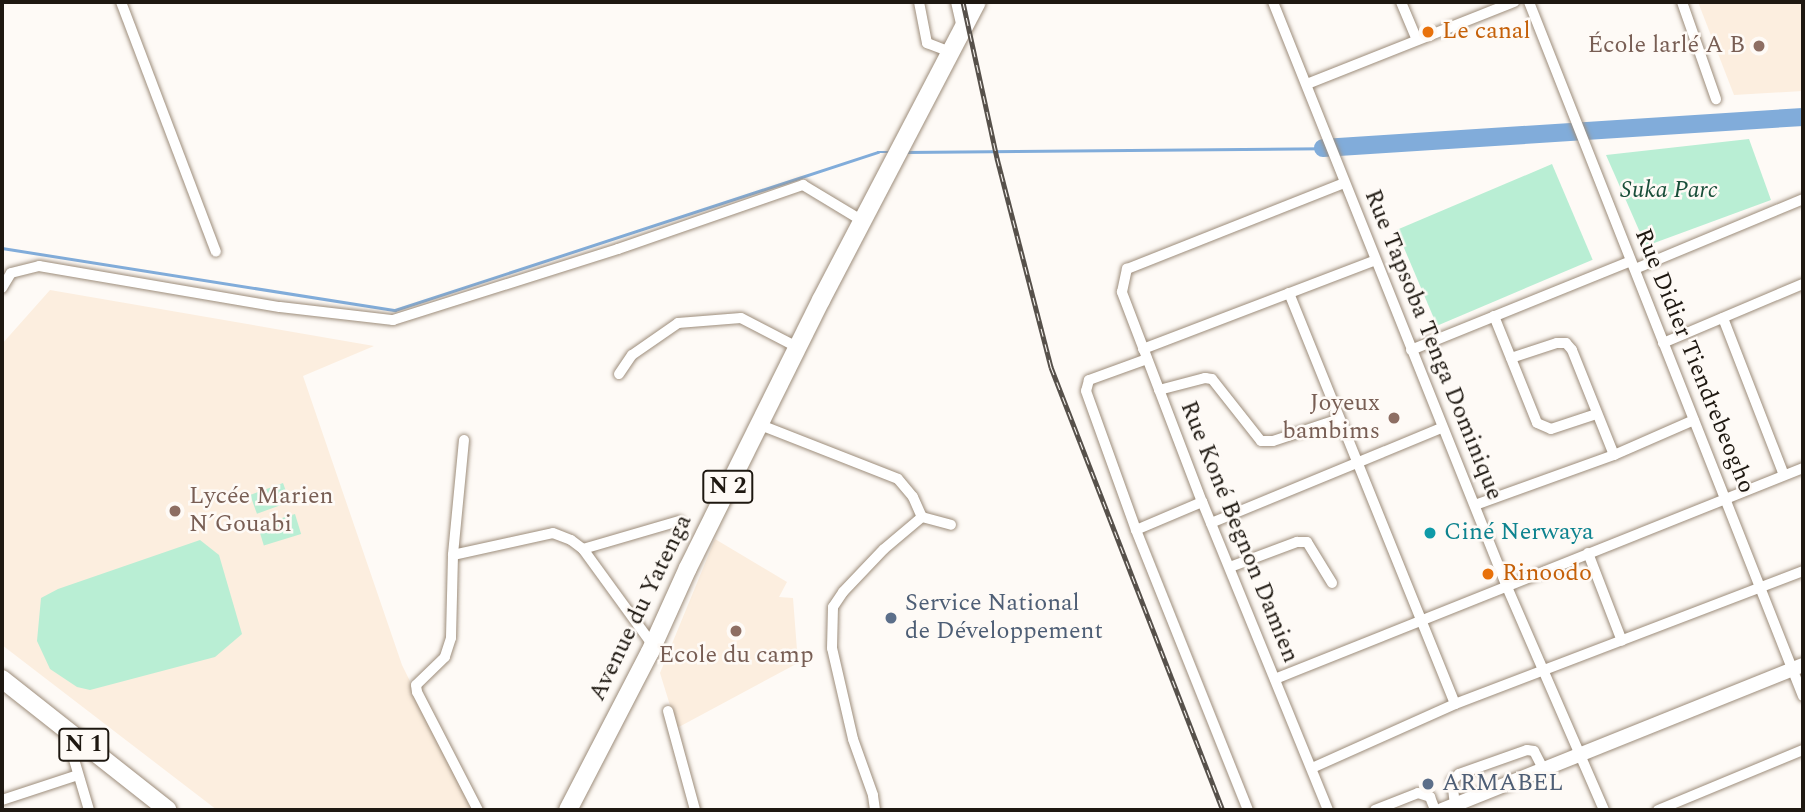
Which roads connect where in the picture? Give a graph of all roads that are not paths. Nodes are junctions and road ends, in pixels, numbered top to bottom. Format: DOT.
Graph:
graph roads {
  1 [pos="121,2"];
  2 [pos="919,2"];
  3 [pos="956,2"];
  4 [pos="976,2"];
  5 [pos="1273,2"];
  6 [pos="1401,2"];
  7 [pos="1514,2"];
  8 [pos="1530,2"];
  9 [pos="1682,2"];
  10 [pos="962,29"];
  11 [pos="1417,40"];
  12 [pos="951,52"];
  13 [pos="1307,84"];
  14 [pos="1716,99"];
  15 [pos="1344,183"];
  16 [pos="1803,199"];
  17 [pos="861,220"];
  18 [pos="216,252"];
  19 [pos="1374,261"];
  20 [pos="1633,265"];
  21 [pos="1803,285"];
  22 [pos="2,288"];
  23 [pos="1289,293"];
  24 [pos="1494,316"];
  25 [pos="1723,318"];
  26 [pos="1663,343"];
  27 [pos="797,347"];
  28 [pos="1411,350"];
  29 [pos="1145,354"];
  30 [pos="1511,358"];
  31 [pos="619,374"];
  32 [pos="1159,390"];
  33 [pos="1596,414"];
  34 [pos="1339,419"];
  35 [pos="1694,420"];
  36 [pos="758,425"];
  37 [pos="1442,428"];
  38 [pos="464,440"];
  39 [pos="1614,455"];
  40 [pos="1357,463"];
  41 [pos="1803,468"];
  42 [pos="1784,475"];
  43 [pos="1726,498"];
  44 [pos="1202,502"];
  45 [pos="1475,505"];
  46 [pos="922,517"];
  47 [pos="679,521"];
  48 [pos="1211,523"];
  49 [pos="951,525"];
  50 [pos="1136,530"];
  51 [pos="583,549"];
  52 [pos="1588,553"];
  53 [pos="453,555"];
  54 [pos="1230,567"];
  55 [pos="1803,571"];
  56 [pos="1332,583"];
  57 [pos="1507,587"];
  58 [pos="1759,588"];
  59 [pos="1423,621"];
  60 [pos="1622,641"];
  61 [pos="652,644"];
  62 [pos="1798,667"];
  63 [pos="1543,673"];
  64 [pos="2,679"];
  65 [pos="1275,679"];
  66 [pos="1803,696"];
  67 [pos="1455,705"];
  68 [pos="668,711"];
  69 [pos="65,729"];
  70 [pos="1803,750"];
  71 [pos="1579,754"];
  72 [pos="1312,768"];
  73 [pos="1543,769"];
  74 [pos="78,775"];
  75 [pos="2,800"];
  76 [pos="1449,808"];
  77 [pos="89,810"];
  78 [pos="168,810"];
  79 [pos="478,810"];
  80 [pos="568,810"];
  81 [pos="695,810"];
  82 [pos="875,810"];
  83 [pos="1248,810"];
  84 [pos="1328,810"];
  85 [pos="1375,810"];
  86 [pos="1435,810"];
  87 [pos="1604,810"];
  88 [pos="1658,810"];
  1 -- 18 [label="street"];
  2 -- 12 [label="street"];
  3 -- 10 [label="street"];
  4 -- 10 [label="main road, N 2"];
  5 -- 13 [label="street, Rue Tapsoba Tenga Dominique"];
  6 -- 11 [label="street"];
  7 -- 11 [label="street"];
  8 -- 20 [label="street, Rue Didier Tiendrebeogho"];
  9 -- 14 [label="street"];
  10 -- 12 [label="main road, N 2"];
  11 -- 13 [label="street"];
  12 -- 17 [label="main road, Avenue du Yatenga / N 2"];
  13 -- 15 [label="street, Rue Tapsoba Tenga Dominique"];
  15 -- 19 [label="street, Rue Tapsoba Tenga Dominique"];
  15 -- 29 [label="street, Rue Koné Begnon Damien"];
  16 -- 20 [label="street"];
  17 -- 22 [label="street"];
  17 -- 27 [label="main road, Avenue du Yatenga / N 2"];
  19 -- 23 [label="street"];
  19 -- 28 [label="street, Rue Tapsoba Tenga Dominique"];
  20 -- 24 [label="street"];
  20 -- 26 [label="street, Rue Didier Tiendrebeogho"];
  21 -- 25 [label="street"];
  23 -- 29 [label="street"];
  23 -- 34 [label="street"];
  24 -- 28 [label="street"];
  24 -- 30 [label="street"];
  25 -- 26 [label="street"];
  25 -- 42 [label="street"];
  26 -- 35 [label="street, Rue Didier Tiendrebeogho"];
  27 -- 31 [label="street"];
  27 -- 36 [label="main road, Avenue du Yatenga / N 2"];
  28 -- 37 [label="street, Rue Tapsoba Tenga Dominique"];
  29 -- 32 [label="street, Rue Koné Begnon Damien"];
  29 -- 50 [label="street"];
  30 -- 33 [label="street"];
  30 -- 33 [label="street"];
  32 -- 34 [label="street"];
  32 -- 44 [label="street, Rue Koné Begnon Damien"];
  33 -- 39 [label="street"];
  34 -- 40 [label="street"];
  35 -- 39 [label="street"];
  35 -- 43 [label="street, Rue Didier Tiendrebeogho"];
  36 -- 46 [label="street"];
  36 -- 61 [label="main road, Avenue du Yatenga / N 2"];
  37 -- 40 [label="street"];
  37 -- 45 [label="street, Rue Tapsoba Tenga Dominique"];
  38 -- 53 [label="street"];
  39 -- 45 [label="street"];
  40 -- 48 [label="street"];
  40 -- 59 [label="street"];
  41 -- 42 [label="street"];
  42 -- 43 [label="street"];
  43 -- 52 [label="street"];
  43 -- 58 [label="street, Rue Didier Tiendrebeogho"];
  44 -- 48 [label="street, Rue Koné Begnon Damien"];
  44 -- 50 [label="street"];
  45 -- 57 [label="street, Rue Tapsoba Tenga Dominique"];
  46 -- 49 [label="street"];
  46 -- 82 [label="street"];
  47 -- 51 [label="street"];
  48 -- 54 [label="street, Rue Koné Begnon Damien"];
  50 -- 83 [label="street"];
  51 -- 53 [label="street"];
  51 -- 61 [label="street"];
  52 -- 57 [label="street"];
  52 -- 60 [label="street"];
  53 -- 79 [label="street"];
  54 -- 56 [label="street"];
  54 -- 65 [label="street, Rue Koné Begnon Damien"];
  55 -- 58 [label="street"];
  57 -- 59 [label="street"];
  57 -- 63 [label="street, Rue Tapsoba Tenga Dominique"];
  58 -- 60 [label="street"];
  58 -- 62 [label="street, Rue Didier Tiendrebeogho"];
  59 -- 65 [label="street"];
  59 -- 67 [label="street"];
  60 -- 63 [label="street"];
  61 -- 80 [label="main road, Avenue du Yatenga / N 2"];
  62 -- 66 [label="street, Rue Didier Tiendrebeogho"];
  62 -- 71 [label="street"];
  63 -- 67 [label="street"];
  63 -- 71 [label="street, Rue Tapsoba Tenga Dominique"];
  64 -- 69 [label="main road, N 1"];
  65 -- 72 [label="street, Rue Koné Begnon Damien"];
  67 -- 72 [label="street"];
  68 -- 81 [label="street"];
  69 -- 74 [label="street"];
  69 -- 78 [label="main road, N 1"];
  70 -- 88 [label="street"];
  71 -- 73 [label="street"];
  71 -- 87 [label="street, Rue Tapsoba Tenga Dominique"];
  72 -- 84 [label="street, Rue Koné Begnon Damien"];
  73 -- 76 [label="street"];
  73 -- 76 [label="street"];
  74 -- 75 [label="street"];
  74 -- 77 [label="street"];
  85 -- 86 [label="street"];
}
